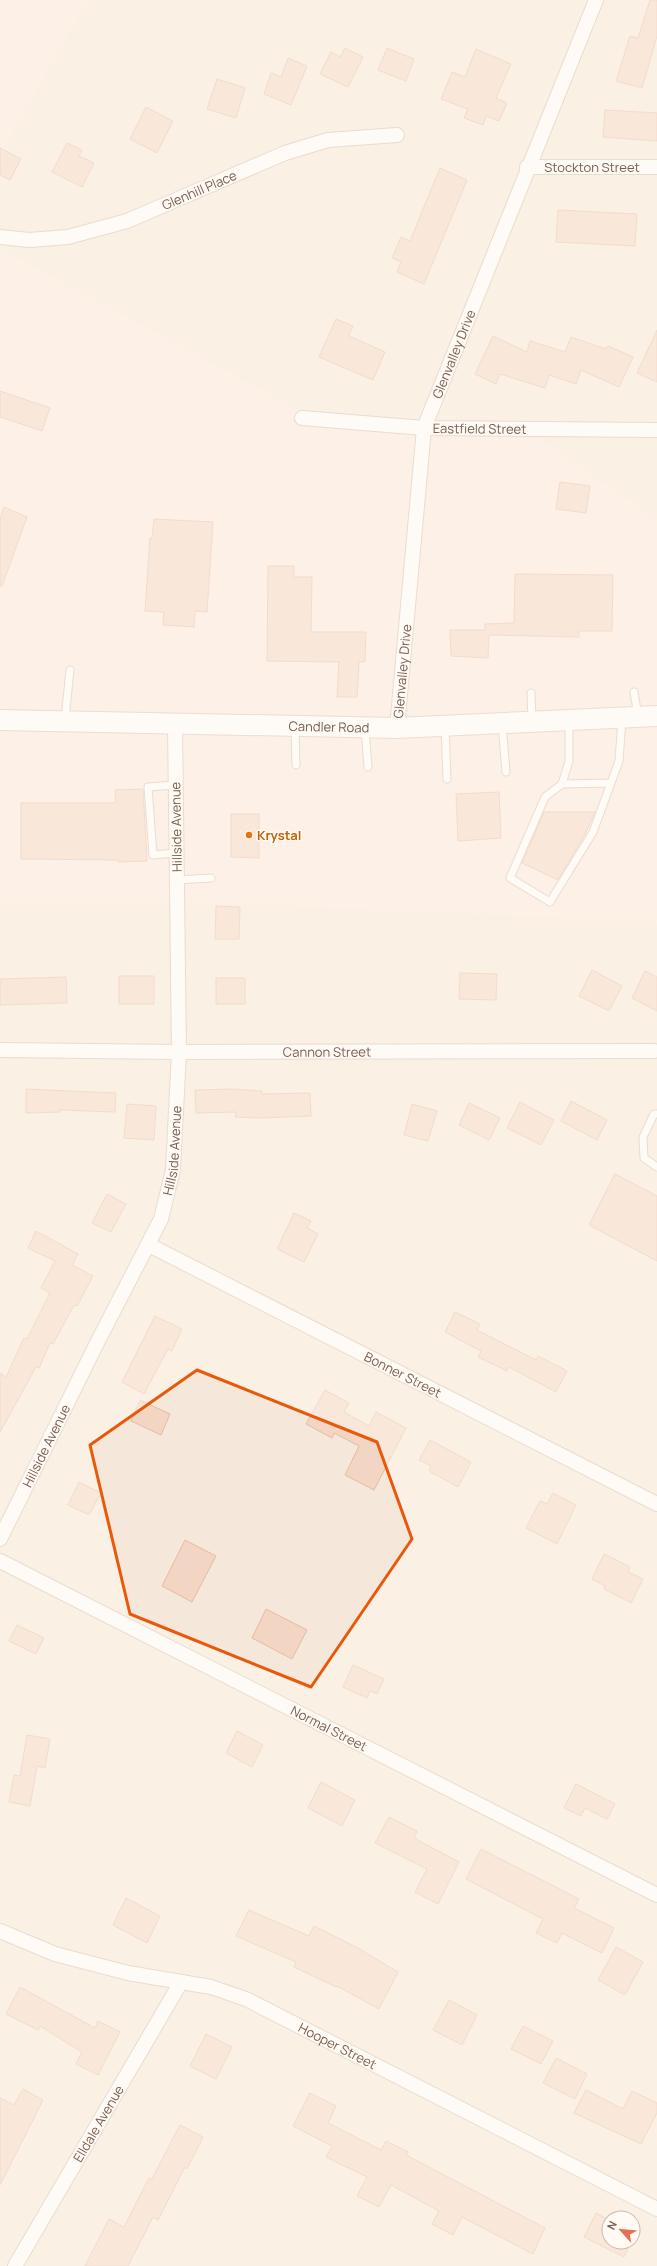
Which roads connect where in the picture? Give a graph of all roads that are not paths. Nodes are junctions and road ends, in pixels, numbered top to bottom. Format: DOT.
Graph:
graph roads {
  1 [pos="596,0"];
  2 [pos="397,135"];
  3 [pos="657,166"];
  4 [pos="527,168"];
  5 [pos="0,238"];
  6 [pos="302,418"];
  7 [pos="424,428"];
  8 [pos="657,430"];
  9 [pos="70,670"];
  10 [pos="634,692"];
  11 [pos="531,693"];
  12 [pos="639,717"];
  13 [pos="0,720"];
  14 [pos="569,720"];
  15 [pos="65,722"];
  16 [pos="532,722"];
  17 [pos="501,723"];
  18 [pos="175,724"];
  19 [pos="295,726"];
  20 [pos="444,726"];
  21 [pos="364,727"];
  22 [pos="397,728"];
  23 [pos="296,765"];
  24 [pos="368,767"];
  25 [pos="506,772"];
  26 [pos="447,779"];
  27 [pos="611,783"];
  28 [pos="562,784"];
  29 [pos="176,785"];
  30 [pos="176,853"];
  31 [pos="211,878"];
  32 [pos="176,880"];
  33 [pos="0,1050"];
  34 [pos="654,1051"];
  35 [pos="179,1052"];
  36 [pos="657,1114"];
  37 [pos="657,1167"];
  38 [pos="149,1245"];
  39 [pos="657,1504"];
  40 [pos="0,1539"];
  41 [pos="0,1561"];
  42 [pos="657,1895"];
  43 [pos="0,1931"];
  44 [pos="180,1982"];
  45 [pos="657,2209"];
  46 [pos="15,2266"];
  1 -- 4 [label="street, Glenvalley Drive"];
  2 -- 5 [label="street, Glenhill Place"];
  3 -- 4 [label="street, Stockton Street"];
  4 -- 7 [label="street, Glenvalley Drive"];
  6 -- 7 [label="street, Eastfield Street"];
  7 -- 8 [label="street, Eastfield Street"];
  7 -- 22 [label="street, Glenvalley Drive"];
  9 -- 15 [label="lane"];
  10 -- 12 [label="lane"];
  11 -- 16 [label="lane"];
  12 -- 14 [label="main road, Candler Road"];
  12 -- 27 [label="lane"];
  13 -- 15 [label="main road, Candler Road"];
  14 -- 16 [label="main road, Candler Road"];
  14 -- 28 [label="lane"];
  15 -- 18 [label="main road, Candler Road"];
  16 -- 17 [label="main road, Candler Road"];
  17 -- 20 [label="main road, Candler Road"];
  17 -- 25 [label="lane"];
  18 -- 19 [label="main road, Candler Road"];
  18 -- 29 [label="street, Hillside Avenue"];
  19 -- 21 [label="main road, Candler Road"];
  19 -- 23 [label="lane"];
  20 -- 22 [label="main road, Candler Road"];
  20 -- 26 [label="lane"];
  21 -- 22 [label="main road, Candler Road"];
  21 -- 24 [label="lane"];
  27 -- 28 [label="lane"];
  27 -- 28 [label="lane"];
  29 -- 30 [label="street, Hillside Avenue"];
  29 -- 30 [label="lane"];
  30 -- 32 [label="street, Hillside Avenue"];
  31 -- 32 [label="lane"];
  32 -- 35 [label="street, Hillside Avenue"];
  33 -- 35 [label="street, Cannon Street"];
  34 -- 35 [label="street, Cannon Street"];
  35 -- 38 [label="street, Hillside Avenue"];
  36 -- 37 [label="lane"];
  38 -- 39 [label="street, Bonner Street"];
  38 -- 40 [label="street, Hillside Avenue"];
  41 -- 42 [label="street, Normal Street"];
  43 -- 44 [label="street, Hooper Street"];
  44 -- 45 [label="street, Hooper Street"];
  44 -- 46 [label="street, Elldale Avenue"];
}
